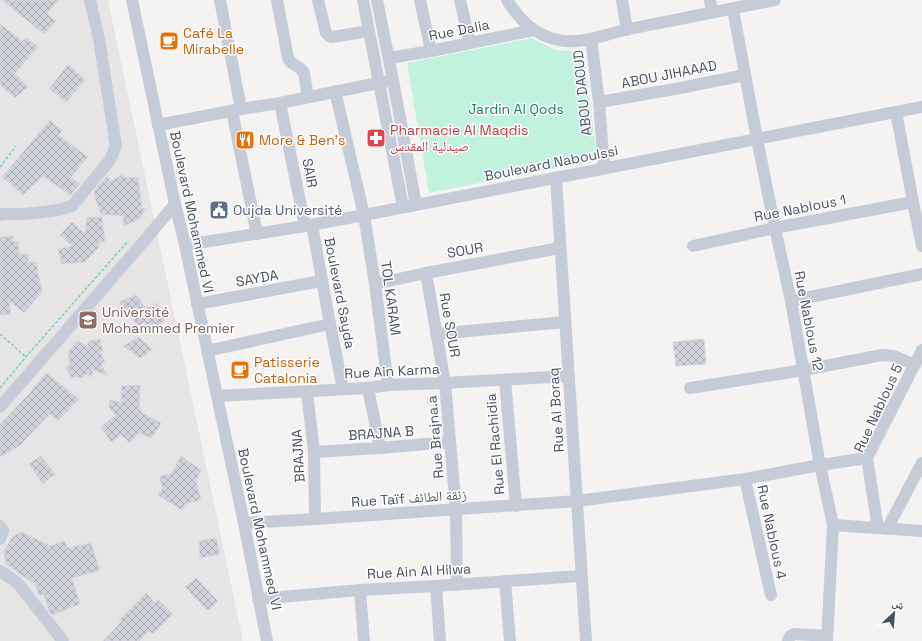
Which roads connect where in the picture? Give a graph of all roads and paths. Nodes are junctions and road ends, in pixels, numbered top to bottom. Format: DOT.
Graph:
graph roads {
  1 [pos="90,0"];
  2 [pos="132,0"];
  3 [pos="220,0"];
  4 [pos="277,0"];
  5 [pos="318,0"];
  6 [pos="363,0"];
  7 [pos="377,0"];
  8 [pos="420,0"];
  9 [pos="460,0"];
  10 [pos="507,0"];
  11 [pos="622,0"];
  12 [pos="710,0"];
  13 [pos="775,0"];
  14 [pos="733,8"];
  15 [pos="712,12"];
  16 [pos="534,30"];
  17 [pos="626,30"];
  18 [pos="369,31"];
  19 [pos="591,39"];
  20 [pos="470,43"];
  21 [pos="431,51"];
  22 [pos="389,58"];
  23 [pos="745,75"];
  24 [pos="393,80"];
  25 [pos="379,82"];
  26 [pos="335,91"];
  27 [pos="308,97"];
  28 [pos="599,102"];
  29 [pos="280,103"];
  30 [pos="922,107"];
  31 [pos="236,110"];
  32 [pos="896,112"];
  33 [pos="158,125"];
  34 [pos="757,139"];
  35 [pos="16,146"];
  36 [pos="0,167"];
  37 [pos="604,168"];
  38 [pos="556,178"];
  39 [pos="912,202"];
  40 [pos="174,204"];
  41 [pos="416,205"];
  42 [pos="403,207"];
  43 [pos="0,215"];
  44 [pos="364,215"];
  45 [pos="308,225"];
  46 [pos="775,228"];
  47 [pos="257,234"];
  48 [pos="185,245"];
  49 [pos="693,246"];
  50 [pos="922,246"];
  51 [pos="560,248"];
  52 [pos="426,273"];
  53 [pos="922,274"];
  54 [pos="321,281"];
  55 [pos="374,284"];
  56 [pos="791,301"];
  57 [pos="197,304"];
  58 [pos="565,322"];
  59 [pos="330,324"];
  60 [pos="0,334"];
  61 [pos="436,334"];
  62 [pos="922,350"];
  63 [pos="207,351"];
  64 [pos="26,357"];
  65 [pos="915,365"];
  66 [pos="804,370"];
  67 [pos="568,376"];
  68 [pos="505,380"];
  69 [pos="445,383"];
  70 [pos="388,385"];
  71 [pos="368,388"];
  72 [pos="690,388"];
  73 [pos="343,389"];
  74 [pos="307,392"];
  75 [pos="217,396"];
  76 [pos="0,407"];
  77 [pos="450,442"];
  78 [pos="380,448"];
  79 [pos="314,452"];
  80 [pos="867,458"];
  81 [pos="922,463"];
  82 [pos="820,465"];
  83 [pos="745,479"];
  84 [pos="576,501"];
  85 [pos="516,506"];
  86 [pos="456,510"];
  87 [pos="315,519"];
  88 [pos="244,523"];
  89 [pos="833,525"];
  90 [pos="0,526"];
  91 [pos="883,528"];
  92 [pos="922,531"];
  93 [pos="0,539"];
  94 [pos="0,571"];
  95 [pos="582,576"];
  96 [pos="505,581"];
  97 [pos="457,585"];
  98 [pos="436,586"];
  99 [pos="360,590"];
  100 [pos="771,595"];
  101 [pos="258,599"];
  102 [pos="827,638"];
  103 [pos="63,641"];
  104 [pos="267,641"];
  105 [pos="364,641"];
  106 [pos="440,641"];
  107 [pos="510,641"];
  108 [pos="586,641"];
  109 [pos="788,641"];
  1 -- 43 [label="street"];
  2 -- 33 [label="street, Boulevard Mohammed VI"];
  3 -- 31 [label="street"];
  4 -- 27 [label="street"];
  5 -- 18 [label="street"];
  6 -- 18 [label="street"];
  7 -- 22 [label="street"];
  8 -- 21 [label="street"];
  9 -- 20 [label="street"];
  10 -- 16 [label="street"];
  11 -- 17 [label="street"];
  12 -- 15 [label="street"];
  13 -- 14 [label="street"];
  14 -- 15 [label="street"];
  14 -- 23 [label="street, Rue Nablous 12"];
  15 -- 17 [label="street"];
  16 -- 19 [label="street"];
  16 -- 20 [label="street, Rue Dalia"];
  17 -- 19 [label="street"];
  18 -- 25 [label="street"];
  19 -- 28 [label="street, ABOU DAOUD"];
  20 -- 21 [label="street, Rue Dalia"];
  21 -- 22 [label="street, Rue Dalia"];
  22 -- 24 [label="street"];
  23 -- 28 [label="street, ABOU JIHAAAD"];
  23 -- 34 [label="street, Rue Nablous 12"];
  24 -- 25 [label="street"];
  24 -- 41 [label="street"];
  25 -- 26 [label="street"];
  25 -- 42 [label="street"];
  26 -- 27 [label="street"];
  26 -- 44 [label="street, TOL KARAM"];
  27 -- 29 [label="street"];
  28 -- 37 [label="street, ABOU DAOUD"];
  29 -- 31 [label="street"];
  29 -- 45 [label="street, SAIR"];
  30 -- 32 [label="street, Boulevard Naboulssi"];
  31 -- 33 [label="street"];
  31 -- 47 [label="street"];
  32 -- 34 [label="street, Boulevard Naboulssi"];
  32 -- 39 [label="street"];
  33 -- 40 [label="street, Boulevard Mohammed VI"];
  34 -- 37 [label="street, Boulevard Naboulssi"];
  34 -- 46 [label="street, Rue Nablous 12"];
  35 -- 36 [label="path"];
  37 -- 38 [label="street, Boulevard Naboulssi"];
  38 -- 41 [label="street, Boulevard Naboulssi"];
  38 -- 51 [label="street, Rue Al Boraq"];
  39 -- 46 [label="street, Rue Nablous 1"];
  39 -- 50 [label="street"];
  40 -- 48 [label="street, Boulevard Mohammed VI"];
  40 -- 76 [label="street"];
  41 -- 42 [label="street, Boulevard Naboulssi"];
  42 -- 44 [label="street, Boulevard Naboulssi"];
  44 -- 45 [label="street, Boulevard Naboulssi"];
  44 -- 55 [label="street, TOL KARAM"];
  45 -- 47 [label="street, Boulevard Naboulssi"];
  45 -- 54 [label="street, Boulevard Sayda"];
  46 -- 49 [label="street, Rue Nablous 1"];
  46 -- 56 [label="street, Rue Nablous 12"];
  47 -- 48 [label="street, Boulevard Naboulssi"];
  48 -- 57 [label="street, Boulevard Mohammed VI"];
  51 -- 52 [label="street, SOUR"];
  51 -- 58 [label="street, Rue Al Boraq"];
  52 -- 55 [label="street, SOUR"];
  52 -- 61 [label="street, Rue SOUR"];
  53 -- 56 [label="street"];
  54 -- 57 [label="street, SAYDA"];
  54 -- 59 [label="street, Boulevard Sayda"];
  55 -- 70 [label="street, TOL KARAM"];
  56 -- 66 [label="street, Rue Nablous 12"];
  57 -- 63 [label="street, Boulevard Mohammed VI"];
  58 -- 61 [label="street"];
  58 -- 67 [label="street, Rue Al Boraq"];
  59 -- 63 [label="street"];
  59 -- 73 [label="street, Boulevard Sayda"];
  60 -- 64 [label="path"];
  61 -- 69 [label="street, Rue SOUR"];
  62 -- 65 [label="street, Rue Nablous 5"];
  63 -- 75 [label="street, Boulevard Mohammed VI"];
  65 -- 66 [label="street"];
  65 -- 80 [label="street, Rue Nablous 5"];
  66 -- 72 [label="street"];
  66 -- 82 [label="street, Rue Nablous 12"];
  67 -- 68 [label="street, Rue Ain Karma"];
  67 -- 84 [label="street, Rue Al Boraq"];
  68 -- 69 [label="street, Rue Ain Karma"];
  68 -- 85 [label="street, Rue El Rachidia"];
  69 -- 70 [label="street, Rue Ain Karma"];
  69 -- 77 [label="street, Rue Brajna.a"];
  70 -- 71 [label="street, Rue Ain Karma"];
  71 -- 73 [label="street, Rue Ain Karma"];
  71 -- 78 [label="street"];
  73 -- 74 [label="street, Rue Ain Karma"];
  74 -- 75 [label="street, Rue Ain Karma"];
  74 -- 79 [label="street, BRAJNA"];
  75 -- 88 [label="street, Boulevard Mohammed VI"];
  77 -- 78 [label="street, BRAJNA B"];
  77 -- 86 [label="street, Rue Brajna.a"];
  78 -- 79 [label="street, BRAJNA B"];
  79 -- 87 [label="street, BRAJNA"];
  80 -- 82 [label="street, Rue Nablous 4"];
  80 -- 91 [label="street, Rue Nablous 5"];
  81 -- 91 [label="street"];
  82 -- 83 [label="street, Rue Nablous 4"];
  82 -- 89 [label="street, Rue Nablous 12"];
  83 -- 84 [label="street, Rue Taïf زنقة الطائف"];
  83 -- 100 [label="street, Rue Nablous 4"];
  84 -- 85 [label="street, Rue Taïf زنقة الطائف"];
  84 -- 95 [label="street, Rue Al Boraq"];
  85 -- 86 [label="street, Rue Taïf زنقة الطائف"];
  86 -- 87 [label="street, Rue Taïf زنقة الطائف"];
  86 -- 97 [label="street, Rue Brajna.a"];
  87 -- 88 [label="street, Rue Taïf زنقة الطائف"];
  88 -- 101 [label="street, Boulevard Mohammed VI"];
  89 -- 91 [label="street"];
  89 -- 102 [label="street, Rue Nablous 12"];
  90 -- 93 [label="street"];
  91 -- 92 [label="street"];
  94 -- 103 [label="street"];
  95 -- 96 [label="street, Rue Ain Al Hilwa"];
  95 -- 108 [label="street, Rue Al Boraq"];
  96 -- 97 [label="street, Rue Ain Al Hilwa"];
  96 -- 107 [label="street"];
  97 -- 98 [label="street, Rue Ain Al Hilwa"];
  98 -- 99 [label="street, Rue Ain Al Hilwa"];
  98 -- 106 [label="street"];
  99 -- 101 [label="street, Rue Ain Al Hilwa"];
  99 -- 105 [label="street"];
  101 -- 104 [label="street, Boulevard Mohammed VI"];
  102 -- 109 [label="street"];
}
